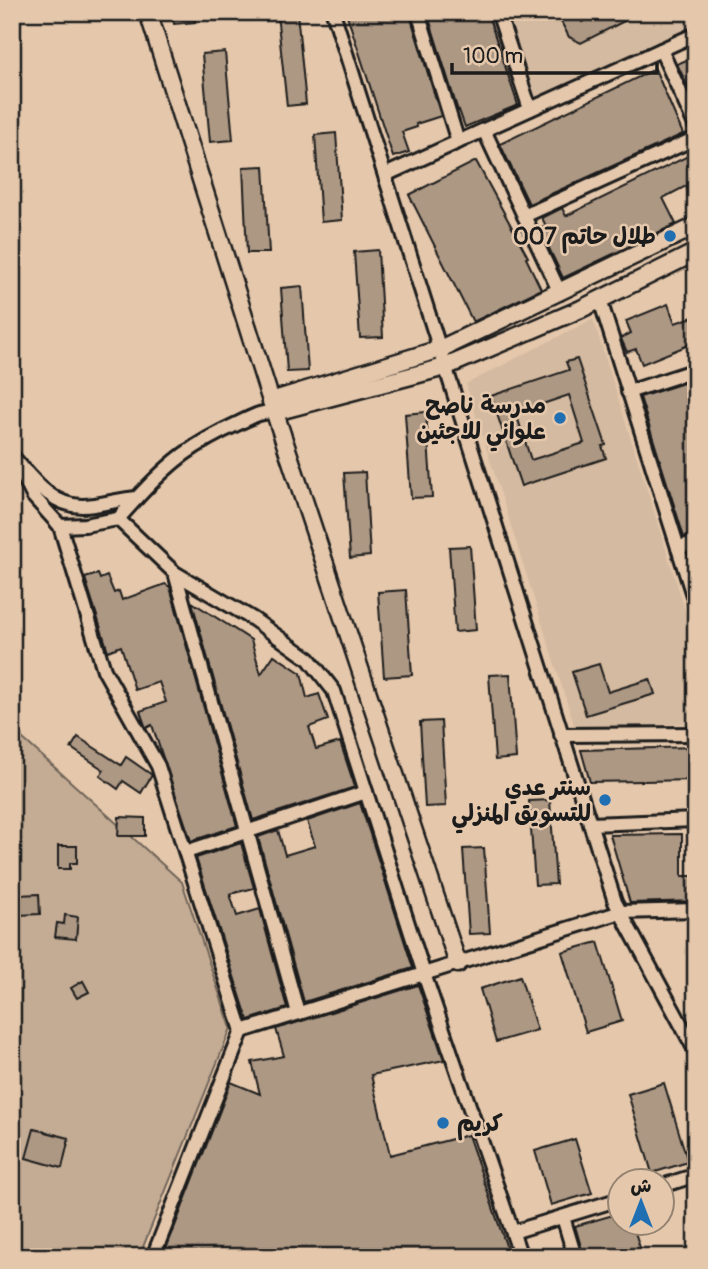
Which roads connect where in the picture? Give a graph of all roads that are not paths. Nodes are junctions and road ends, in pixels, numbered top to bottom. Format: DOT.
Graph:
graph roads {
  1 [pos="333,12"];
  2 [pos="418,12"];
  3 [pos="498,12"];
  4 [pos="147,15"];
  5 [pos="696,34"];
  6 [pos="661,50"];
  7 [pos="530,109"];
  8 [pos="696,127"];
  9 [pos="484,130"];
  10 [pos="696,138"];
  11 [pos="458,142"];
  12 [pos="385,175"];
  13 [pos="524,216"];
  14 [pos="696,226"];
  15 [pos="696,252"];
  16 [pos="560,293"];
  17 [pos="600,300"];
  18 [pos="440,349"];
  19 [pos="445,367"];
  20 [pos="696,370"];
  21 [pos="628,392"];
  22 [pos="270,408"];
  23 [pos="13,456"];
  24 [pos="137,498"];
  25 [pos="118,519"];
  26 [pos="60,526"];
  27 [pos="696,542"];
  28 [pos="678,548"];
  29 [pos="175,573"];
  30 [pos="696,605"];
  31 [pos="696,734"];
  32 [pos="561,735"];
  33 [pos="366,792"];
  34 [pos="696,820"];
  35 [pos="590,824"];
  36 [pos="248,832"];
  37 [pos="186,852"];
  38 [pos="696,910"];
  39 [pos="621,912"];
  40 [pos="458,964"];
  41 [pos="424,974"];
  42 [pos="298,1013"];
  43 [pos="242,1031"];
  44 [pos="696,1052"];
  45 [pos="696,1175"];
  46 [pos="676,1182"];
  47 [pos="606,1204"];
  48 [pos="563,1217"];
  49 [pos="513,1232"];
  50 [pos="153,1257"];
  51 [pos="521,1257"];
  52 [pos="575,1257"];
  1 -- 12 [label="street"];
  2 -- 11 [label="street"];
  3 -- 7 [label="street"];
  4 -- 22 [label="main road"];
  5 -- 6 [label="street"];
  6 -- 7 [label="street"];
  6 -- 8 [label="street"];
  7 -- 9 [label="street"];
  9 -- 11 [label="street"];
  9 -- 13 [label="street"];
  10 -- 13 [label="street"];
  11 -- 12 [label="street"];
  12 -- 18 [label="street"];
  13 -- 16 [label="street"];
  14 -- 16 [label="main road"];
  15 -- 17 [label="main road"];
  16 -- 18 [label="main road"];
  17 -- 19 [label="main road"];
  17 -- 21 [label="street"];
  18 -- 19 [label="street"];
  18 -- 22 [label="main road"];
  19 -- 22 [label="main road"];
  19 -- 32 [label="street"];
  20 -- 21 [label="street"];
  21 -- 28 [label="street"];
  22 -- 24 [label="street"];
  22 -- 40 [label="main road"];
  23 -- 24 [label="street"];
  23 -- 26 [label="street"];
  24 -- 25 [label="street"];
  25 -- 26 [label="street"];
  25 -- 29 [label="street"];
  26 -- 37 [label="street"];
  27 -- 28 [label="street"];
  28 -- 30 [label="street"];
  29 -- 33 [label="street"];
  29 -- 36 [label="street"];
  31 -- 32 [label="street"];
  32 -- 35 [label="street"];
  33 -- 36 [label="street"];
  33 -- 41 [label="street"];
  34 -- 35 [label="street"];
  35 -- 39 [label="street"];
  36 -- 37 [label="street"];
  36 -- 42 [label="street"];
  37 -- 43 [label="street"];
  38 -- 39 [label="street"];
  39 -- 40 [label="street"];
  39 -- 44 [label="street"];
  40 -- 41 [label="street"];
  41 -- 42 [label="street"];
  41 -- 49 [label="street"];
  42 -- 43 [label="street"];
  43 -- 50 [label="street"];
  45 -- 46 [label="street"];
  47 -- 48 [label="street"];
  48 -- 49 [label="street"];
  48 -- 52 [label="street"];
  49 -- 51 [label="street"];
}
